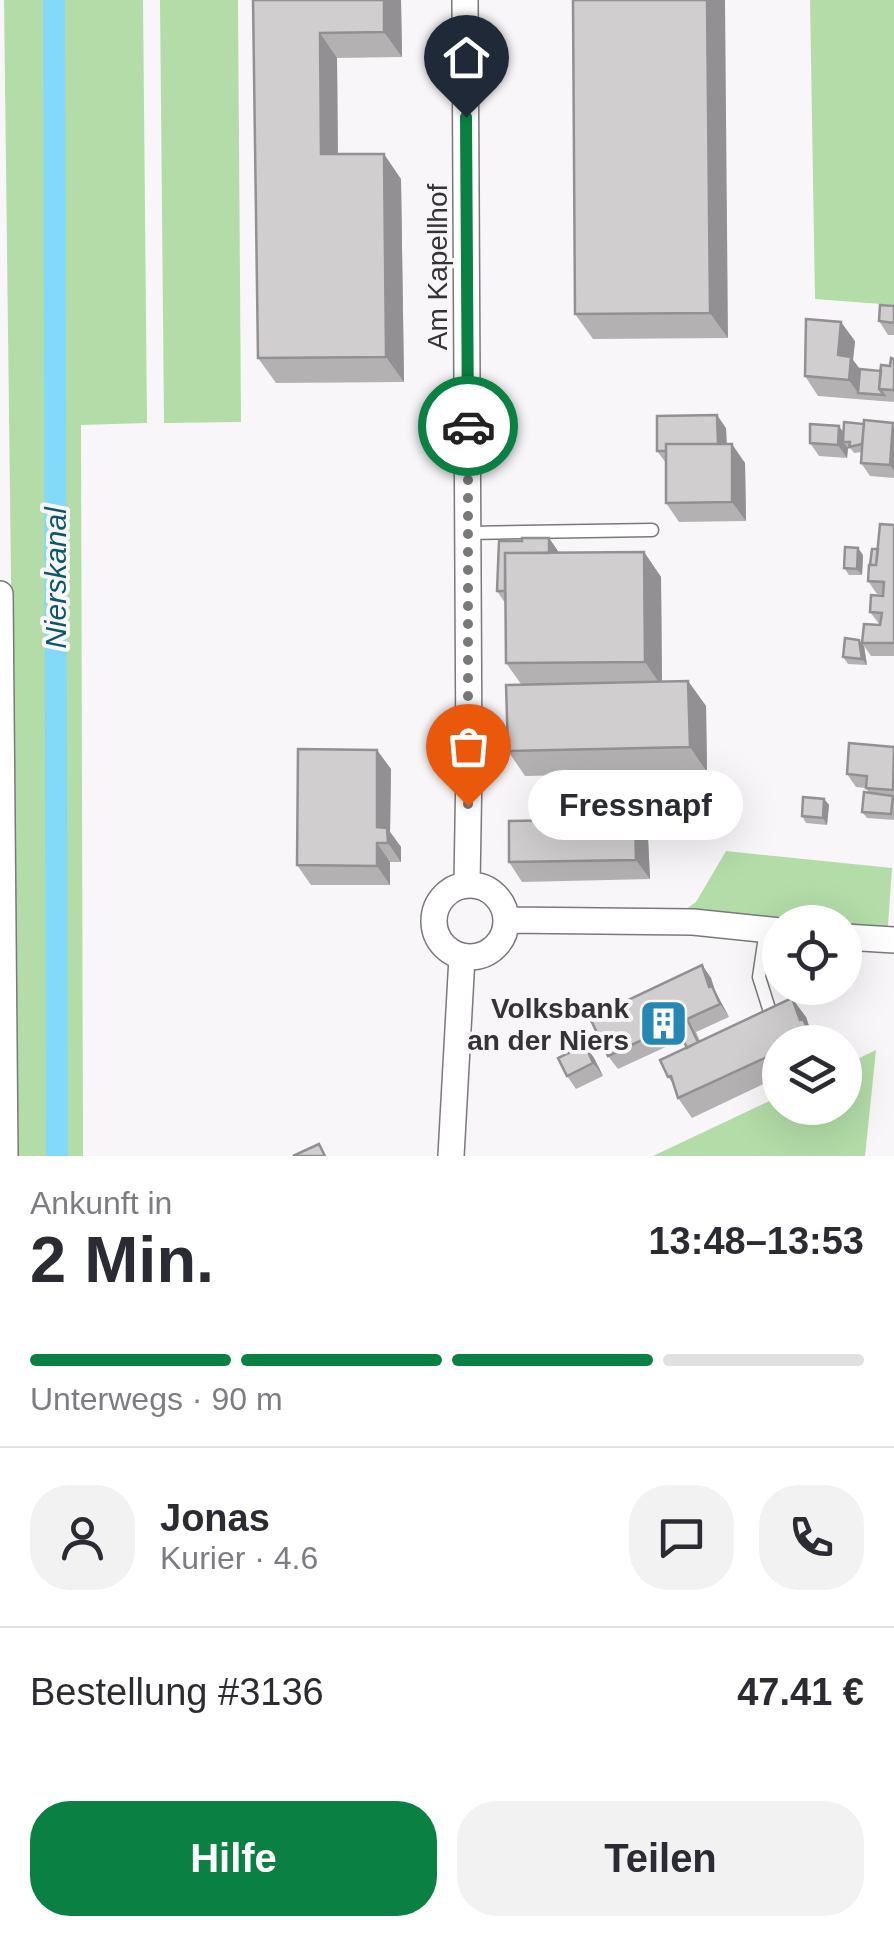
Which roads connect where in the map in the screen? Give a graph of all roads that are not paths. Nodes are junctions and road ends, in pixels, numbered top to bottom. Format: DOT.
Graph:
graph roads {
  1 [pos="465,0"];
  2 [pos="652,530"];
  3 [pos="468,533"];
  4 [pos="0,594"];
  5 [pos="466,884"];
  6 [pos="506,920"];
  7 [pos="762,929"];
  8 [pos="862,937"];
  9 [pos="894,940"];
  10 [pos="462,957"];
  11 [pos="768,1005"];
  12 [pos="771,1015"];
  13 [pos="447,1155"];
  14 [pos="6,1156"];
  1 -- 3 [label="street, Am Kapellhof"];
  2 -- 3 [label="lane"];
  3 -- 5 [label="street, Am Kapellhof"];
  4 -- 14 [label="street"];
  5 -- 6 [label="street"];
  5 -- 10 [label="street"];
  6 -- 7 [label="street"];
  6 -- 10 [label="street"];
  8 -- 9 [label="street"];
  10 -- 13 [label="street"];
  11 -- 12 [label="lane"];
}
